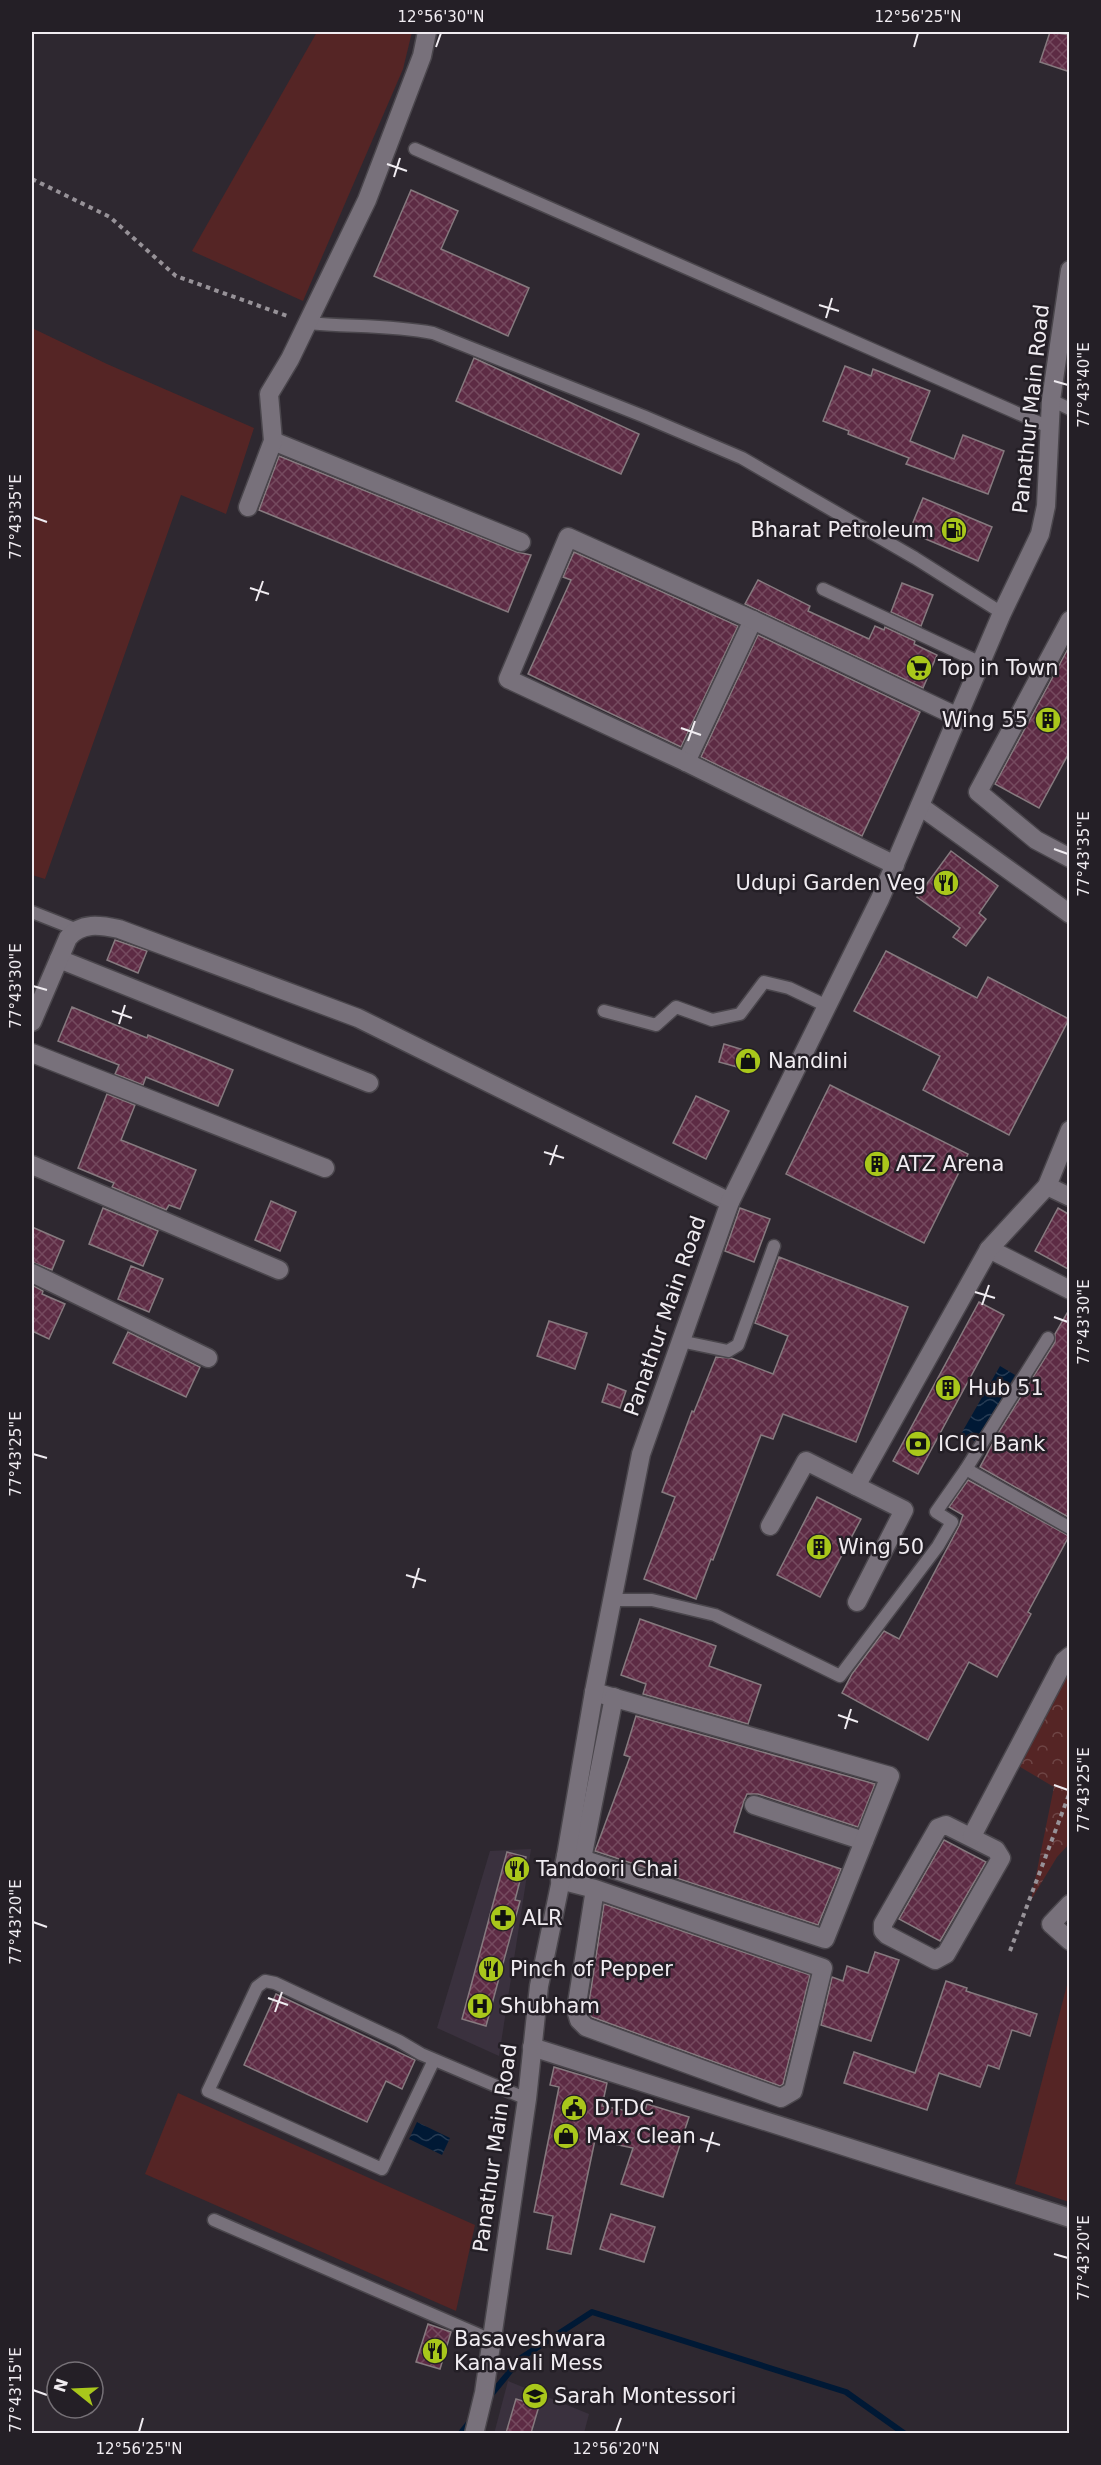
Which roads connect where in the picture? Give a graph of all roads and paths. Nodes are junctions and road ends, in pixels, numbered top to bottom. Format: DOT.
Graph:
graph roads {
  1 [pos="428,32"];
  2 [pos="415,149"];
  3 [pos="32,179"];
  4 [pos="1070,270"];
  5 [pos="308,323"];
  6 [pos="1051,400"];
  7 [pos="1070,409"];
  8 [pos="1049,427"];
  9 [pos="273,441"];
  10 [pos="249,507"];
  11 [pos="521,542"];
  12 [pos="823,589"];
  13 [pos="1002,613"];
  14 [pos="753,620"];
  15 [pos="1070,620"];
  16 [pos="981,663"];
  17 [pos="958,717"];
  18 [pos="686,762"];
  19 [pos="920,806"];
  20 [pos="1070,858"];
  21 [pos="895,865"];
  22 [pos="32,912"];
  23 [pos="1070,914"];
  24 [pos="75,929"];
  25 [pos="59,959"];
  26 [pos="827,1006"];
  27 [pos="604,1011"];
  28 [pos="32,1022"];
  29 [pos="32,1053"];
  30 [pos="369,1083"];
  31 [pos="1070,1130"];
  32 [pos="32,1165"];
  33 [pos="325,1168"];
  34 [pos="1047,1186"];
  35 [pos="1070,1197"];
  36 [pos="730,1202"];
  37 [pos="774,1246"];
  38 [pos="989,1249"];
  39 [pos="279,1270"];
  40 [pos="32,1273"];
  41 [pos="1070,1290"];
  42 [pos="1048,1338"];
  43 [pos="680,1341"];
  44 [pos="208,1358"];
  45 [pos="966,1469"];
  46 [pos="856,1486"];
  47 [pos="770,1526"];
  48 [pos="1070,1528"];
  49 [pos="612,1600"];
  50 [pos="856,1602"];
  51 [pos="1070,1656"];
  52 [pos="594,1692"];
  53 [pos="614,1697"];
  54 [pos="1070,1792"];
  55 [pos="754,1805"];
  56 [pos="972,1836"];
  57 [pos="864,1841"];
  58 [pos="574,1858"];
  59 [pos="560,1880"];
  60 [pos="595,1889"];
  61 [pos="1070,1904"];
  62 [pos="1070,1941"];
  63 [pos="1010,1951"];
  64 [pos="532,2047"];
  65 [pos="434,2060"];
  66 [pos="527,2099"];
  67 [pos="1070,2218"];
  68 [pos="214,2220"];
  69 [pos="491,2340"];
  70 [pos="475,2428"];
  1 -- 5 [label="street"];
  2 -- 8 [label="lane"];
  3 -- 5 [label="path"];
  4 -- 6 [label="street, Panathur Main Road"];
  5 -- 9 [label="street"];
  5 -- 13 [label="lane"];
  6 -- 7 [label="lane"];
  6 -- 8 [label="street, Panathur Main Road"];
  8 -- 13 [label="street, Panathur Main Road"];
  9 -- 10 [label="street"];
  9 -- 11 [label="street"];
  12 -- 16 [label="lane"];
  13 -- 16 [label="street, Panathur Main Road"];
  14 -- 17 [label="street"];
  14 -- 18 [label="street"];
  14 -- 18 [label="street"];
  15 -- 20 [label="street"];
  16 -- 17 [label="street, Panathur Main Road"];
  17 -- 19 [label="street, Panathur Main Road"];
  18 -- 21 [label="street"];
  19 -- 21 [label="street, Panathur Main Road"];
  19 -- 23 [label="street"];
  21 -- 26 [label="street, Panathur Main Road"];
  22 -- 24 [label="lane"];
  24 -- 25 [label="street"];
  24 -- 36 [label="street"];
  25 -- 28 [label="street"];
  25 -- 30 [label="street"];
  26 -- 27 [label="lane"];
  26 -- 36 [label="street, Panathur Main Road"];
  29 -- 33 [label="street"];
  31 -- 34 [label="street"];
  32 -- 39 [label="street"];
  34 -- 35 [label="street"];
  34 -- 38 [label="street"];
  36 -- 43 [label="street, Panathur Main Road"];
  37 -- 43 [label="lane"];
  38 -- 41 [label="street"];
  38 -- 46 [label="street"];
  40 -- 44 [label="street"];
  42 -- 45 [label="lane"];
  43 -- 49 [label="street, Panathur Main Road"];
  45 -- 48 [label="lane"];
  45 -- 49 [label="lane"];
  46 -- 47 [label="street"];
  46 -- 50 [label="street"];
  49 -- 52 [label="street, Panathur Main Road"];
  51 -- 56 [label="street"];
  52 -- 53 [label="street"];
  52 -- 58 [label="street, Panathur Main Road"];
  53 -- 57 [label="street"];
  53 -- 58 [label="street"];
  54 -- 63 [label="path"];
  55 -- 57 [label="street"];
  56 -- 56 [label="street"];
  57 -- 58 [label="street"];
  58 -- 59 [label="street, Panathur Main Road"];
  59 -- 60 [label="street"];
  59 -- 64 [label="street, Panathur Main Road"];
  60 -- 60 [label="street"];
  61 -- 62 [label="street"];
  64 -- 66 [label="street, Panathur Main Road"];
  64 -- 67 [label="street"];
  65 -- 65 [label="lane"];
  65 -- 66 [label="lane"];
  66 -- 69 [label="street, Panathur Main Road"];
  68 -- 69 [label="lane"];
  69 -- 70 [label="street, Panathur Main Road"];
}
